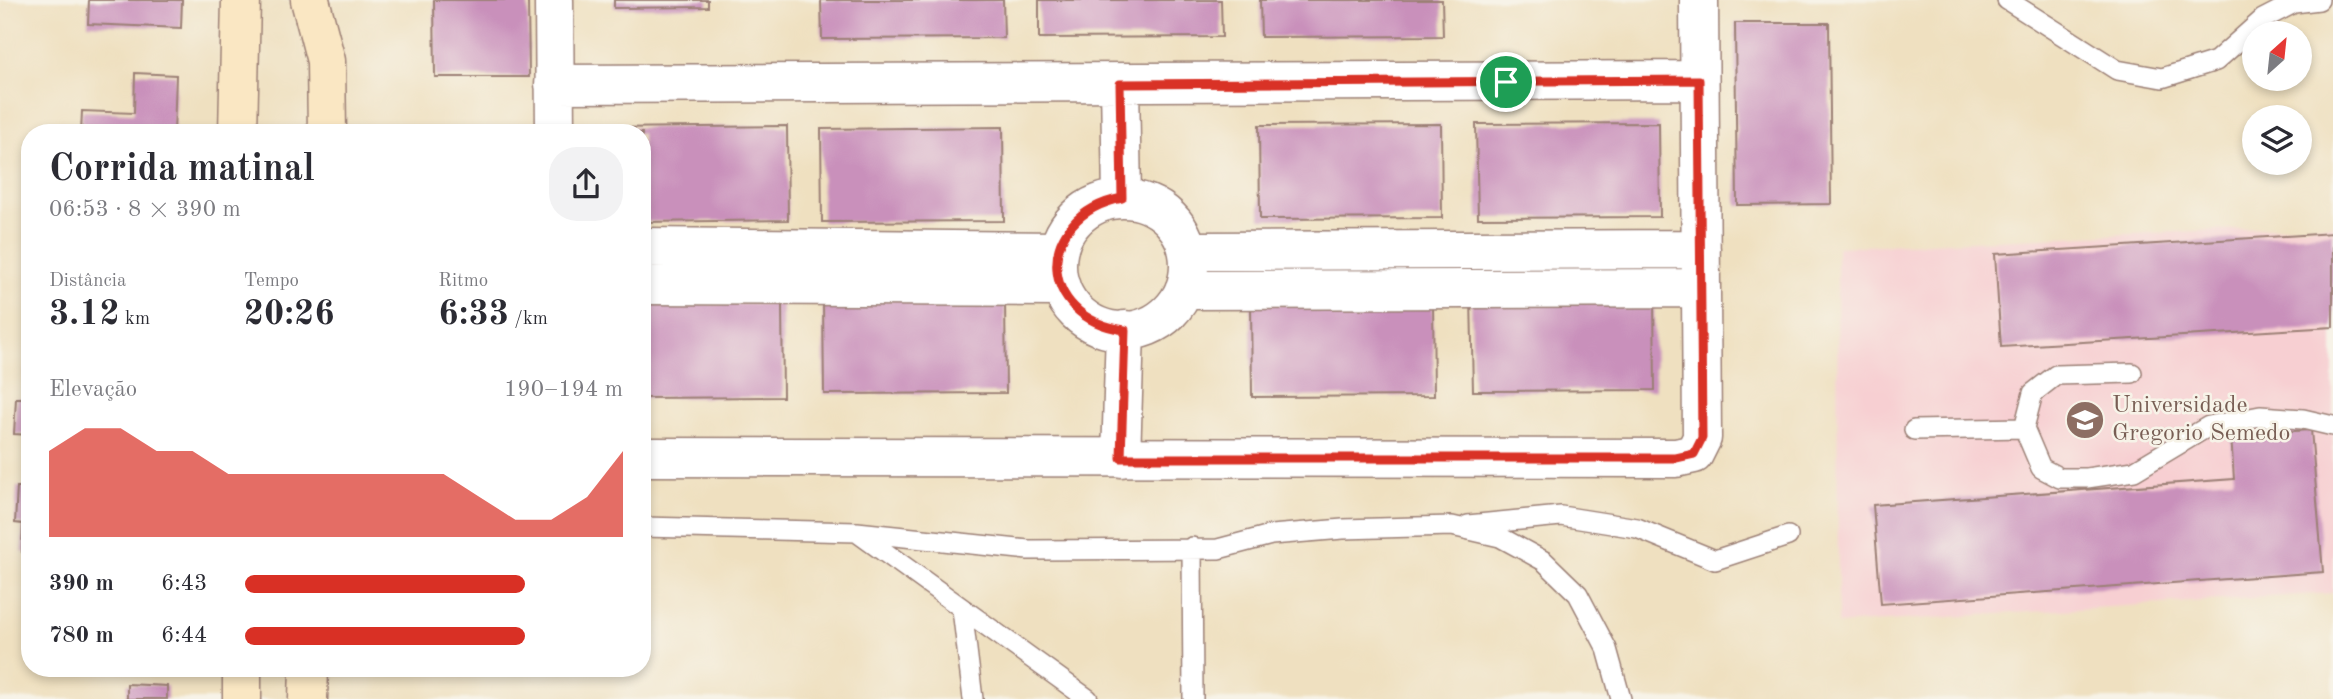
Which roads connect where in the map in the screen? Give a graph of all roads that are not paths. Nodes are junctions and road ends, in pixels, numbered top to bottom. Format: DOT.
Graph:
graph roads {
  1 [pos="241,0"];
  2 [pos="310,0"];
  3 [pos="554,0"];
  4 [pos="1699,0"];
  5 [pos="2007,0"];
  6 [pos="2319,0"];
  7 [pos="1699,80"];
  8 [pos="554,84"];
  9 [pos="1120,84"];
  10 [pos="238,124"];
  11 [pos="327,124"];
  12 [pos="555,124"];
  13 [pos="1122,198"];
  14 [pos="651,247"];
  15 [pos="1701,249"];
  16 [pos="1188,251"];
  17 [pos="1060,269"];
  18 [pos="651,285"];
  19 [pos="1701,288"];
  20 [pos="1185,290"];
  21 [pos="1125,330"];
  22 [pos="2132,373"];
  23 [pos="2333,426"];
  24 [pos="2024,428"];
  25 [pos="1914,430"];
  26 [pos="651,457"];
  27 [pos="1121,458"];
  28 [pos="1452,526"];
  29 [pos="651,527"];
  30 [pos="857,532"];
  31 [pos="1788,536"];
  32 [pos="1192,547"];
  33 [pos="962,609"];
  34 [pos="242,677"];
  35 [pos="309,677"];
  36 [pos="242,699"];
  37 [pos="308,699"];
  38 [pos="972,699"];
  39 [pos="1087,699"];
  40 [pos="1193,699"];
  41 [pos="1621,699"];
  1 -- 10 [label="main road"];
  2 -- 11 [label="main road"];
  3 -- 8 [label="street"];
  4 -- 7 [label="street"];
  5 -- 6 [label="lane"];
  7 -- 9 [label="street"];
  7 -- 15 [label="street"];
  8 -- 9 [label="street"];
  8 -- 12 [label="street"];
  9 -- 13 [label="street"];
  13 -- 16 [label="street"];
  13 -- 17 [label="street"];
  14 -- 17 [label="street"];
  15 -- 16 [label="street"];
  15 -- 19 [label="street"];
  16 -- 20 [label="street"];
  17 -- 18 [label="street"];
  17 -- 21 [label="street"];
  19 -- 20 [label="street"];
  19 -- 27 [label="street"];
  20 -- 21 [label="street"];
  21 -- 27 [label="street"];
  22 -- 24 [label="lane"];
  23 -- 24 [label="lane"];
  24 -- 25 [label="lane"];
  26 -- 27 [label="street"];
  28 -- 31 [label="lane"];
  28 -- 32 [label="lane"];
  28 -- 41 [label="lane"];
  29 -- 30 [label="lane"];
  30 -- 32 [label="lane"];
  30 -- 33 [label="lane"];
  32 -- 40 [label="lane"];
  33 -- 38 [label="lane"];
  33 -- 39 [label="lane"];
  34 -- 36 [label="main road"];
  35 -- 37 [label="main road"];
}
